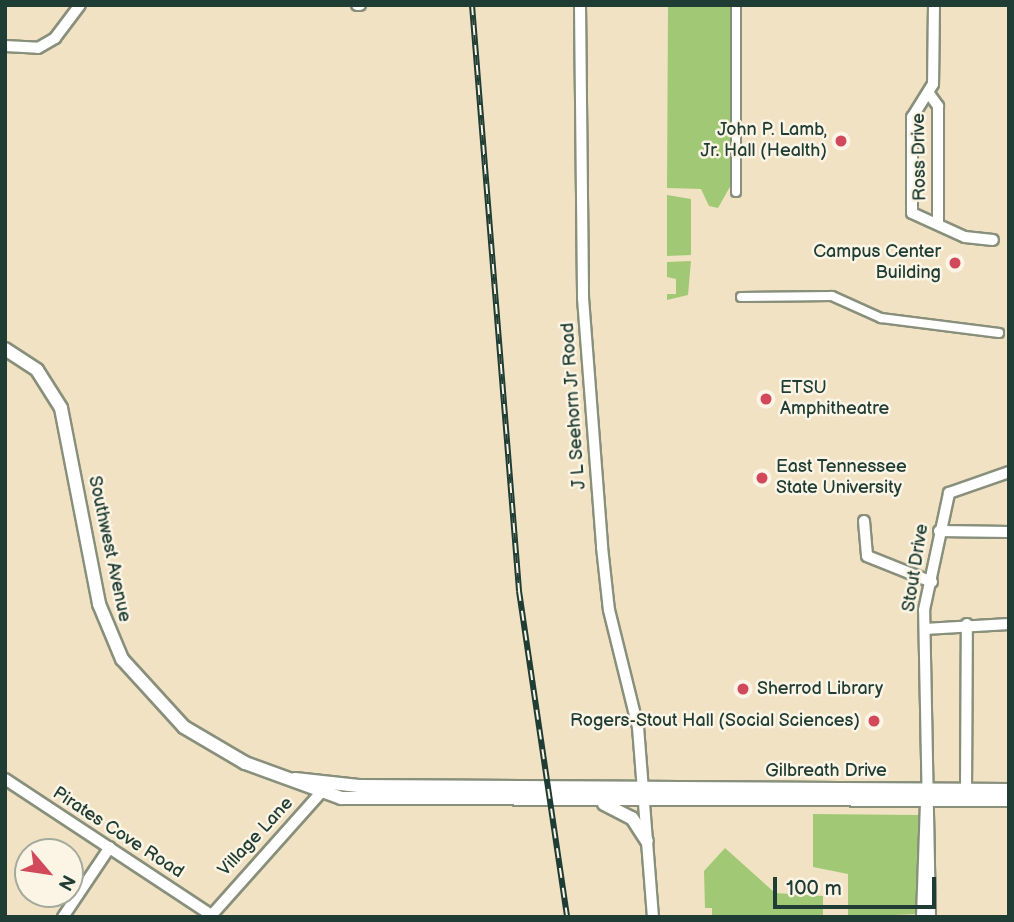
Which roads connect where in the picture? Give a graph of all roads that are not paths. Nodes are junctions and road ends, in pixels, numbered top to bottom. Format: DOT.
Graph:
graph roads {
  1 [pos="80,5"];
  2 [pos="580,5"];
  3 [pos="736,5"];
  4 [pos="934,5"];
  5 [pos="5,46"];
  6 [pos="930,95"];
  7 [pos="736,192"];
  8 [pos="938,222"];
  9 [pos="993,240"];
  10 [pos="741,297"];
  11 [pos="999,334"];
  12 [pos="5,349"];
  13 [pos="1009,472"];
  14 [pos="864,521"];
  15 [pos="939,531"];
  16 [pos="1009,532"];
  17 [pos="932,582"];
  18 [pos="967,624"];
  19 [pos="1009,624"];
  20 [pos="925,629"];
  21 [pos="5,779"];
  22 [pos="326,789"];
  23 [pos="966,790"];
  24 [pos="1009,790"];
  25 [pos="643,793"];
  26 [pos="926,795"];
  27 [pos="593,800"];
  28 [pos="1009,800"];
  29 [pos="646,841"];
  30 [pos="110,848"];
  31 [pos="210,916"];
  32 [pos="63,917"];
  33 [pos="653,917"];
  34 [pos="922,917"];
  35 [pos="930,917"];
  1 -- 5 [label="street"];
  2 -- 25 [label="street, J L Seehorn Jr Road"];
  3 -- 7 [label="street"];
  4 -- 6 [label="street, Ross Drive"];
  6 -- 8 [label="street, Ross Drive"];
  6 -- 8 [label="street, Ross Drive"];
  8 -- 9 [label="street, Ross Drive"];
  10 -- 11 [label="street"];
  12 -- 22 [label="street, Southwest Avenue"];
  13 -- 15 [label="street, Stout Drive"];
  14 -- 17 [label="street"];
  15 -- 16 [label="street"];
  15 -- 17 [label="street, Stout Drive"];
  17 -- 20 [label="street, Stout Drive"];
  18 -- 19 [label="street"];
  18 -- 20 [label="street"];
  18 -- 23 [label="street"];
  20 -- 26 [label="street, Stout Drive"];
  21 -- 30 [label="street, Pirates Cove Road"];
  22 -- 25 [label="street, Southwest Avenue"];
  22 -- 27 [label="street, Southwest Avenue"];
  22 -- 31 [label="street, Village Lane"];
  23 -- 24 [label="street, Gilbreath Drive"];
  23 -- 26 [label="street, Gilbreath Drive"];
  25 -- 26 [label="street, Gilbreath Drive"];
  25 -- 27 [label="street, Southwest Avenue"];
  25 -- 29 [label="street"];
  26 -- 28 [label="street, Gilbreath Drive"];
  26 -- 34 [label="street, Stout Drive"];
  26 -- 35 [label="street, Stout Drive"];
  27 -- 29 [label="street"];
  29 -- 33 [label="street"];
  30 -- 31 [label="street, Pirates Cove Road"];
  30 -- 32 [label="street"];
}
